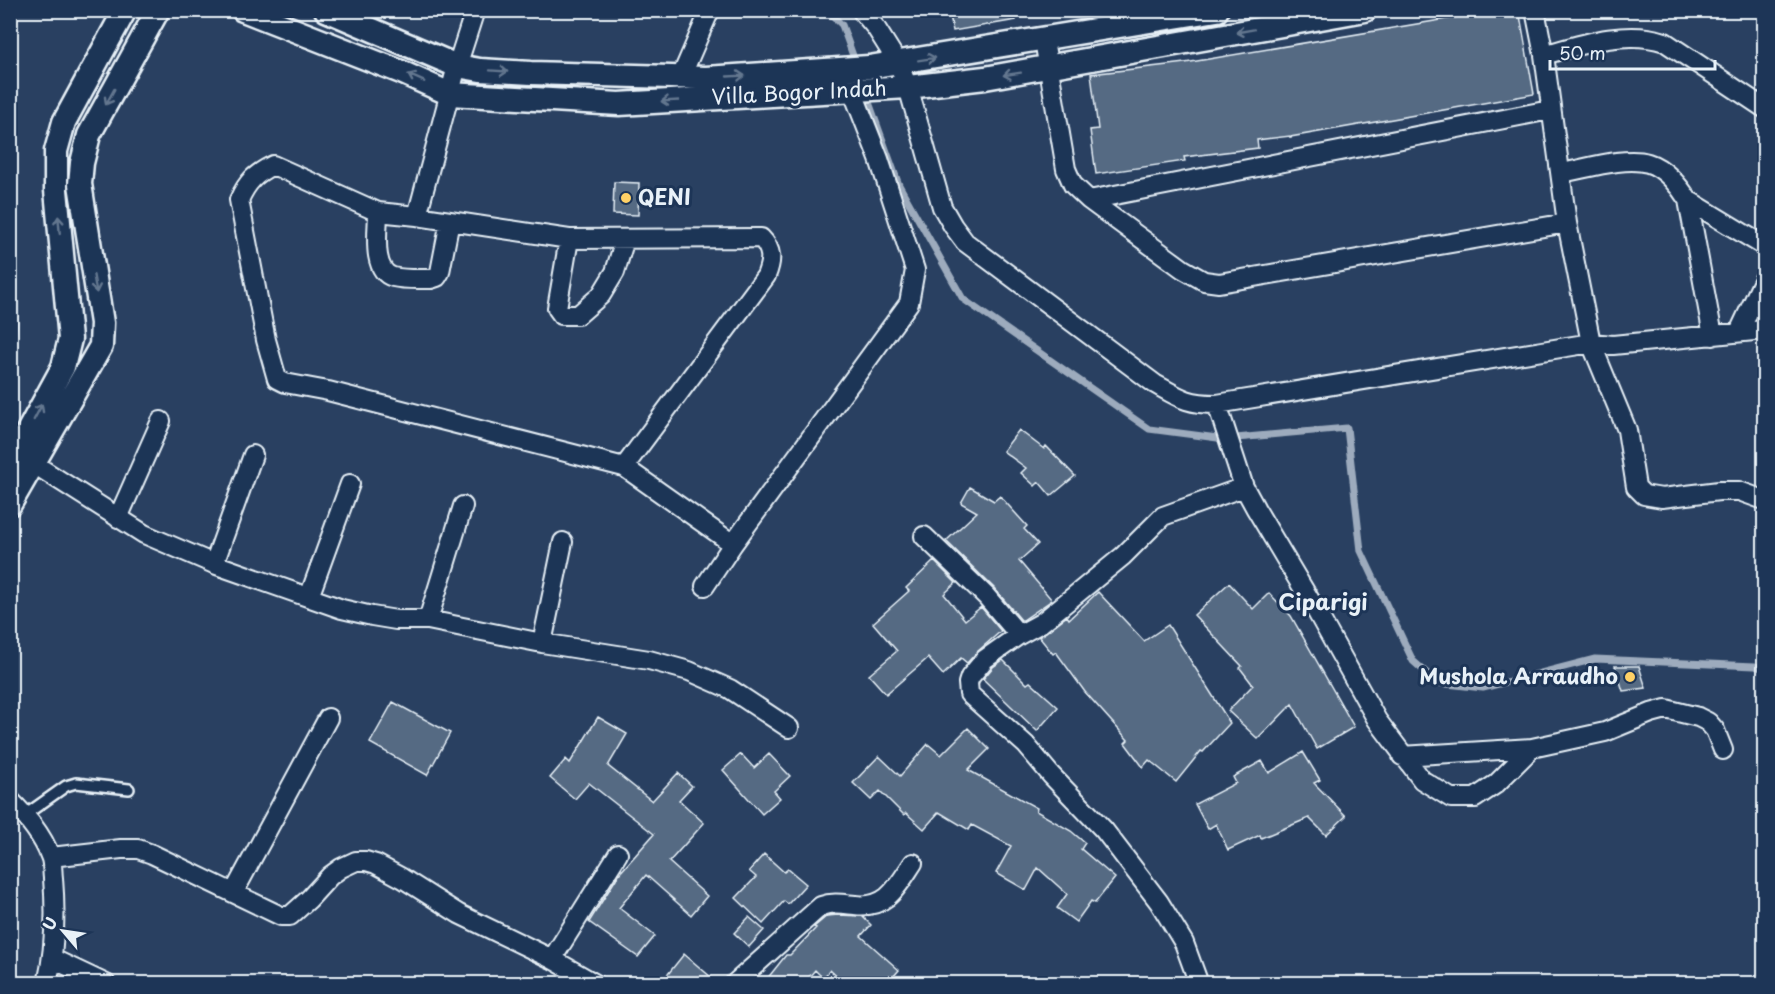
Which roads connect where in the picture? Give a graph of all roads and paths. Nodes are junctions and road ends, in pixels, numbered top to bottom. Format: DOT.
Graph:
graph roads {
  1 [pos="125,10"];
  2 [pos="158,10"];
  3 [pos="243,10"];
  4 [pos="326,10"];
  5 [pos="475,10"];
  6 [pos="710,10"];
  7 [pos="861,10"];
  8 [pos="1217,10"];
  9 [pos="1365,10"];
  10 [pos="1535,10"];
  11 [pos="1044,40"];
  12 [pos="1544,55"];
  13 [pos="898,63"];
  14 [pos="457,66"];
  15 [pos="1050,68"];
  16 [pos="681,77"];
  17 [pos="861,84"];
  18 [pos="908,87"];
  19 [pos="450,94"];
  20 [pos="1764,108"];
  21 [pos="1550,110"];
  22 [pos="1561,173"];
  23 [pos="1089,200"];
  24 [pos="1688,200"];
  25 [pos="378,212"];
  26 [pos="417,216"];
  27 [pos="450,221"];
  28 [pos="1567,223"];
  29 [pos="569,239"];
  30 [pos="625,239"];
  31 [pos="1764,246"];
  32 [pos="1764,279"];
  33 [pos="1764,330"];
  34 [pos="1739,332"];
  35 [pos="1713,336"];
  36 [pos="1591,343"];
  37 [pos="1217,404"];
  38 [pos="161,421"];
  39 [pos="253,455"];
  40 [pos="21,460"];
  41 [pos="624,467"];
  42 [pos="350,484"];
  43 [pos="1244,487"];
  44 [pos="1764,500"];
  45 [pos="10,504"];
  46 [pos="463,506"];
  47 [pos="118,518"];
  48 [pos="924,536"];
  49 [pos="563,542"];
  50 [pos="733,544"];
  51 [pos="214,564"];
  52 [pos="705,585"];
  53 [pos="309,597"];
  54 [pos="428,620"];
  55 [pos="1019,635"];
  56 [pos="542,643"];
  57 [pos="328,718"];
  58 [pos="789,728"];
  59 [pos="1532,748"];
  60 [pos="1723,750"];
  61 [pos="1402,756"];
  62 [pos="129,789"];
  63 [pos="10,800"];
  64 [pos="25,815"];
  65 [pos="618,854"];
  66 [pos="51,857"];
  67 [pos="913,863"];
  68 [pos="234,892"];
  69 [pos="53,959"];
  70 [pos="552,959"];
  71 [pos="47,984"];
  72 [pos="106,984"];
  73 [pos="596,984"];
  74 [pos="734,984"];
  75 [pos="1199,984"];
  40 -- 1 [label="street, one-way"];
  2 -- 40 [label="street, one-way"];
  19 -- 3 [label="street, Villa Bogor Indah, one-way"];
  4 -- 14 [label="street, Villa Bogor Indah"];
  5 -- 14 [label="street"];
  6 -- 16 [label="street"];
  7 -- 13 [label="street"];
  8 -- 11 [label="street, Villa Bogor Indah"];
  9 -- 15 [label="street, Villa Bogor Indah, one-way"];
  10 -- 12 [label="street"];
  13 -- 11 [label="street, Villa Bogor Indah, one-way"];
  11 -- 15 [label="street"];
  12 -- 20 [label="street"];
  12 -- 21 [label="street"];
  13 -- 17 [label="street, Villa Bogor Indah"];
  13 -- 18 [label="street"];
  14 -- 16 [label="street, Villa Bogor Indah, one-way"];
  14 -- 19 [label="street"];
  15 -- 18 [label="street, Villa Bogor Indah, one-way"];
  15 -- 23 [label="street"];
  16 -- 17 [label="street, Villa Bogor Indah, one-way"];
  17 -- 18 [label="street, Villa Bogor Indah"];
  17 -- 19 [label="street, Villa Bogor Indah, one-way"];
  17 -- 50 [label="street"];
  18 -- 37 [label="street"];
  19 -- 26 [label="street"];
  21 -- 22 [label="street"];
  21 -- 23 [label="street"];
  22 -- 24 [label="street"];
  22 -- 28 [label="street"];
  23 -- 28 [label="street"];
  24 -- 31 [label="street"];
  24 -- 35 [label="street"];
  25 -- 26 [label="street"];
  25 -- 27 [label="street"];
  25 -- 41 [label="street"];
  26 -- 27 [label="street"];
  27 -- 29 [label="street"];
  28 -- 36 [label="street"];
  29 -- 30 [label="street"];
  29 -- 30 [label="street"];
  30 -- 41 [label="street"];
  32 -- 34 [label="street"];
  33 -- 34 [label="street"];
  34 -- 35 [label="street"];
  35 -- 36 [label="street"];
  36 -- 37 [label="street"];
  36 -- 44 [label="street"];
  37 -- 43 [label="street"];
  38 -- 47 [label="street"];
  39 -- 51 [label="street"];
  40 -- 45 [label="street"];
  40 -- 47 [label="street"];
  41 -- 50 [label="street"];
  42 -- 53 [label="street"];
  43 -- 55 [label="street"];
  43 -- 61 [label="street"];
  46 -- 54 [label="street"];
  47 -- 51 [label="street"];
  48 -- 55 [label="street"];
  49 -- 56 [label="street"];
  50 -- 52 [label="street"];
  51 -- 53 [label="street"];
  53 -- 54 [label="street"];
  54 -- 56 [label="street"];
  55 -- 75 [label="street"];
  56 -- 58 [label="street"];
  57 -- 68 [label="street"];
  59 -- 60 [label="street"];
  59 -- 61 [label="street"];
  59 -- 61 [label="street"];
  62 -- 64 [label="lane"];
  63 -- 64 [label="street"];
  64 -- 66 [label="street"];
  65 -- 70 [label="street"];
  66 -- 68 [label="street"];
  66 -- 69 [label="street"];
  67 -- 74 [label="street"];
  68 -- 70 [label="street"];
  69 -- 71 [label="street"];
  69 -- 72 [label="street"];
  70 -- 73 [label="street"];
}
